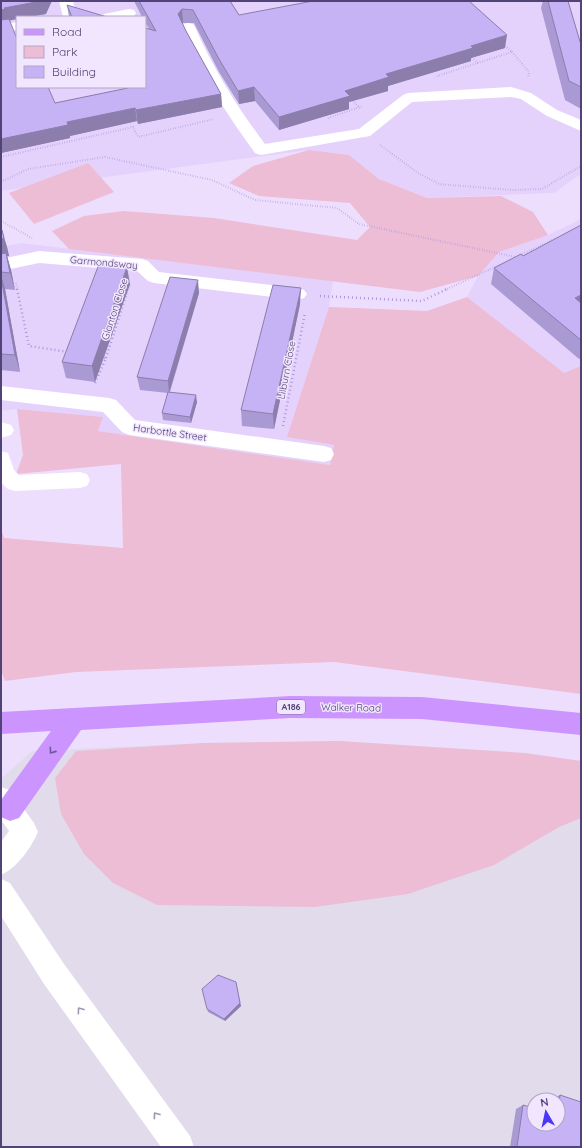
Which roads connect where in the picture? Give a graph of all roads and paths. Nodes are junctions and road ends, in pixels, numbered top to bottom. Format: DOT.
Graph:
graph roads {
  1 [pos="66,1"];
  2 [pos="129,13"];
  3 [pos="67,16"];
  4 [pos="114,16"];
  5 [pos="16,26"];
  6 [pos="188,27"];
  7 [pos="1,30"];
  8 [pos="500,41"];
  9 [pos="512,52"];
  10 [pos="467,53"];
  11 [pos="478,63"];
  12 [pos="436,76"];
  13 [pos="349,96"];
  14 [pos="526,96"];
  15 [pos="366,105"];
  16 [pos="360,108"];
  17 [pos="234,114"];
  18 [pos="323,119"];
  19 [pos="581,126"];
  20 [pos="364,132"];
  21 [pos="1,157"];
  22 [pos="581,166"];
  23 [pos="1,182"];
  24 [pos="1,221"];
  25 [pos="559,237"];
  26 [pos="39,257"];
  27 [pos="516,257"];
  28 [pos="6,264"];
  29 [pos="137,265"];
  30 [pos="303,295"];
  31 [pos="75,353"];
  32 [pos="98,357"];
  33 [pos="106,358"];
  34 [pos="1,393"];
  35 [pos="87,402"];
  36 [pos="279,448"];
  37 [pos="324,454"];
  38 [pos="1,459"];
  39 [pos="80,480"];
  40 [pos="74,719"];
  41 [pos="1,723"];
  42 [pos="581,724"];
  43 [pos="5,804"];
  44 [pos="1,862"];
  45 [pos="1,892"];
  46 [pos="179,1147"];
  1 -- 3 [label="street"];
  2 -- 4 [label="street"];
  5 -- 7 [label="street"];
  6 -- 17 [label="street"];
  8 -- 9 [label="path"];
  9 -- 11 [label="path"];
  9 -- 14 [label="path"];
  10 -- 11 [label="path"];
  11 -- 12 [label="path"];
  13 -- 16 [label="path"];
  14 -- 19 [label="street"];
  14 -- 20 [label="street"];
  15 -- 16 [label="path"];
  16 -- 18 [label="path"];
  17 -- 20 [label="street"];
  17 -- 21 [label="path"];
  20 -- 22 [label="path"];
  23 -- 27 [label="path"];
  24 -- 26 [label="path"];
  25 -- 27 [label="path"];
  26 -- 28 [label="street, Garmondsway"];
  26 -- 29 [label="street, Garmondsway"];
  27 -- 30 [label="path"];
  28 -- 31 [label="path"];
  29 -- 30 [label="street, Garmondsway"];
  29 -- 33 [label="path, Glanton Close"];
  30 -- 36 [label="path, Lilburn Close"];
  32 -- 33 [label="path"];
  33 -- 35 [label="path, Glanton Close"];
  34 -- 35 [label="street, Harbottle Street"];
  35 -- 36 [label="street, Harbottle Street"];
  36 -- 37 [label="street, Harbottle Street"];
  38 -- 39 [label="street"];
  40 -- 41 [label="main road, Walker Road / A186"];
  40 -- 42 [label="main road, Walker Road / A186"];
  40 -- 43 [label="main road, one-way"];
  43 -- 44 [label="street"];
  46 -- 45 [label="street, one-way"];
}
